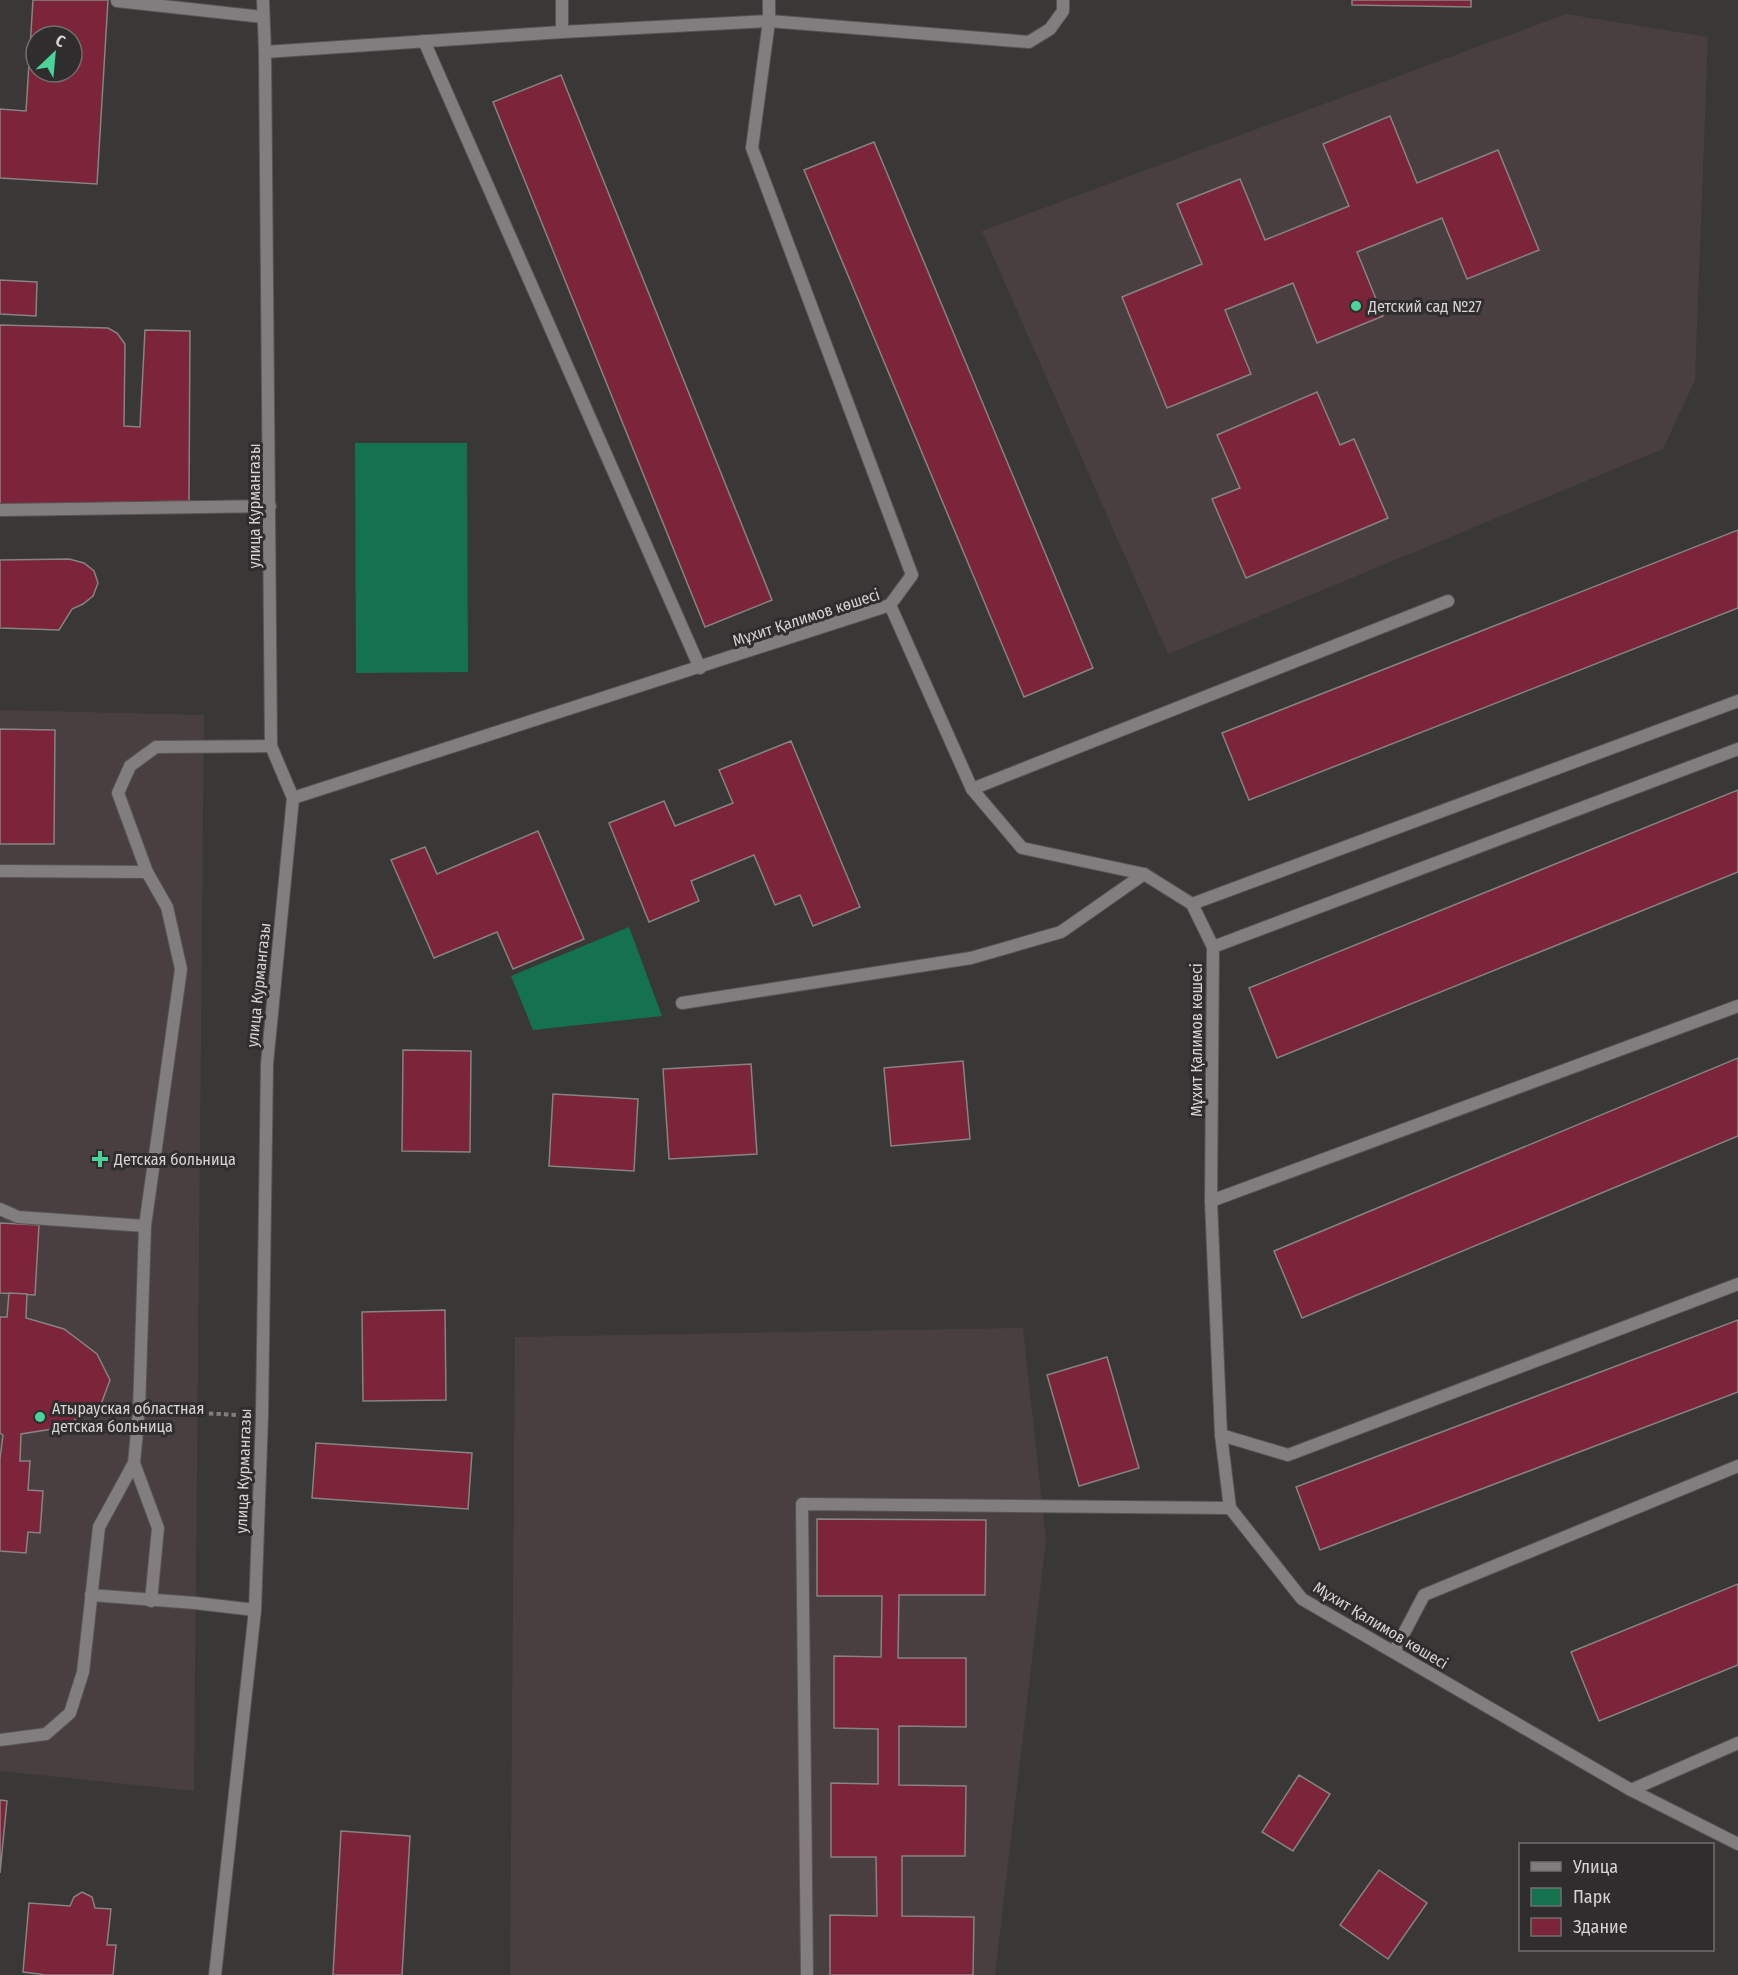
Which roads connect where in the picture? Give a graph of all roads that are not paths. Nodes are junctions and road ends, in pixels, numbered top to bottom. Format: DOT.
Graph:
graph roads {
  1 [pos="263,0"];
  2 [pos="562,0"];
  3 [pos="769,0"];
  4 [pos="1063,0"];
  5 [pos="117,1"];
  6 [pos="263,17"];
  7 [pos="769,21"];
  8 [pos="562,32"];
  9 [pos="424,41"];
  10 [pos="266,52"];
  11 [pos="270,506"];
  12 [pos="0,510"];
  13 [pos="1448,601"];
  14 [pos="890,605"];
  15 [pos="700,668"];
  16 [pos="1738,701"];
  17 [pos="271,746"];
  18 [pos="1738,749"];
  19 [pos="972,789"];
  20 [pos="293,798"];
  21 [pos="0,870"];
  22 [pos="147,872"];
  23 [pos="1144,874"];
  24 [pos="1192,904"];
  25 [pos="1213,947"];
  26 [pos="682,1003"];
  27 [pos="1738,1006"];
  28 [pos="1211,1201"];
  29 [pos="0,1209"];
  30 [pos="145,1226"];
  31 [pos="1738,1284"];
  32 [pos="1221,1435"];
  33 [pos="134,1463"];
  34 [pos="1738,1466"];
  35 [pos="1230,1508"];
  36 [pos="91,1595"];
  37 [pos="151,1600"];
  38 [pos="255,1610"];
  39 [pos="1394,1652"];
  40 [pos="0,1740"];
  41 [pos="1738,1743"];
  42 [pos="1631,1790"];
  43 [pos="1738,1844"];
  44 [pos="214,1975"];
  45 [pos="807,1975"];
  1 -- 6 [label="street, улица Курмангазы"];
  2 -- 8 [label="street"];
  3 -- 7 [label="street"];
  4 -- 7 [label="street"];
  5 -- 6 [label="street"];
  6 -- 10 [label="street, улица Курмангазы"];
  7 -- 8 [label="street"];
  7 -- 14 [label="street"];
  8 -- 9 [label="street"];
  9 -- 10 [label="street"];
  9 -- 15 [label="street"];
  10 -- 11 [label="street, улица Курмангазы"];
  11 -- 12 [label="street"];
  11 -- 17 [label="street, улица Курмангазы"];
  13 -- 19 [label="street"];
  14 -- 15 [label="street, Мұхит Қалимов көшесі"];
  14 -- 19 [label="street, Мұхит Қалимов көшесі"];
  15 -- 20 [label="street, Мұхит Қалимов көшесі"];
  16 -- 24 [label="street"];
  17 -- 20 [label="street, улица Курмангазы"];
  17 -- 22 [label="street"];
  18 -- 25 [label="street"];
  19 -- 23 [label="street, Мұхит Қалимов көшесі"];
  20 -- 38 [label="street, улица Курмангазы"];
  21 -- 22 [label="street"];
  22 -- 30 [label="street"];
  23 -- 24 [label="street, Мұхит Қалимов көшесі"];
  23 -- 26 [label="street"];
  24 -- 25 [label="street, Мұхит Қалимов көшесі"];
  25 -- 28 [label="street, Мұхит Қалимов көшесі"];
  27 -- 28 [label="street"];
  28 -- 32 [label="street, Мұхит Қалимов көшесі"];
  29 -- 30 [label="street"];
  30 -- 33 [label="street"];
  31 -- 32 [label="street"];
  32 -- 35 [label="street, Мұхит Қалимов көшесі"];
  33 -- 36 [label="street"];
  33 -- 37 [label="street"];
  34 -- 39 [label="street"];
  35 -- 39 [label="street, Мұхит Қалимов көшесі"];
  35 -- 45 [label="street"];
  36 -- 37 [label="street"];
  36 -- 40 [label="street"];
  37 -- 38 [label="street"];
  38 -- 44 [label="street, улица Курмангазы"];
  39 -- 42 [label="street, Мұхит Қалимов көшесі"];
  41 -- 42 [label="street"];
  42 -- 43 [label="street, Мұхит Қалимов көшесі"];
}
